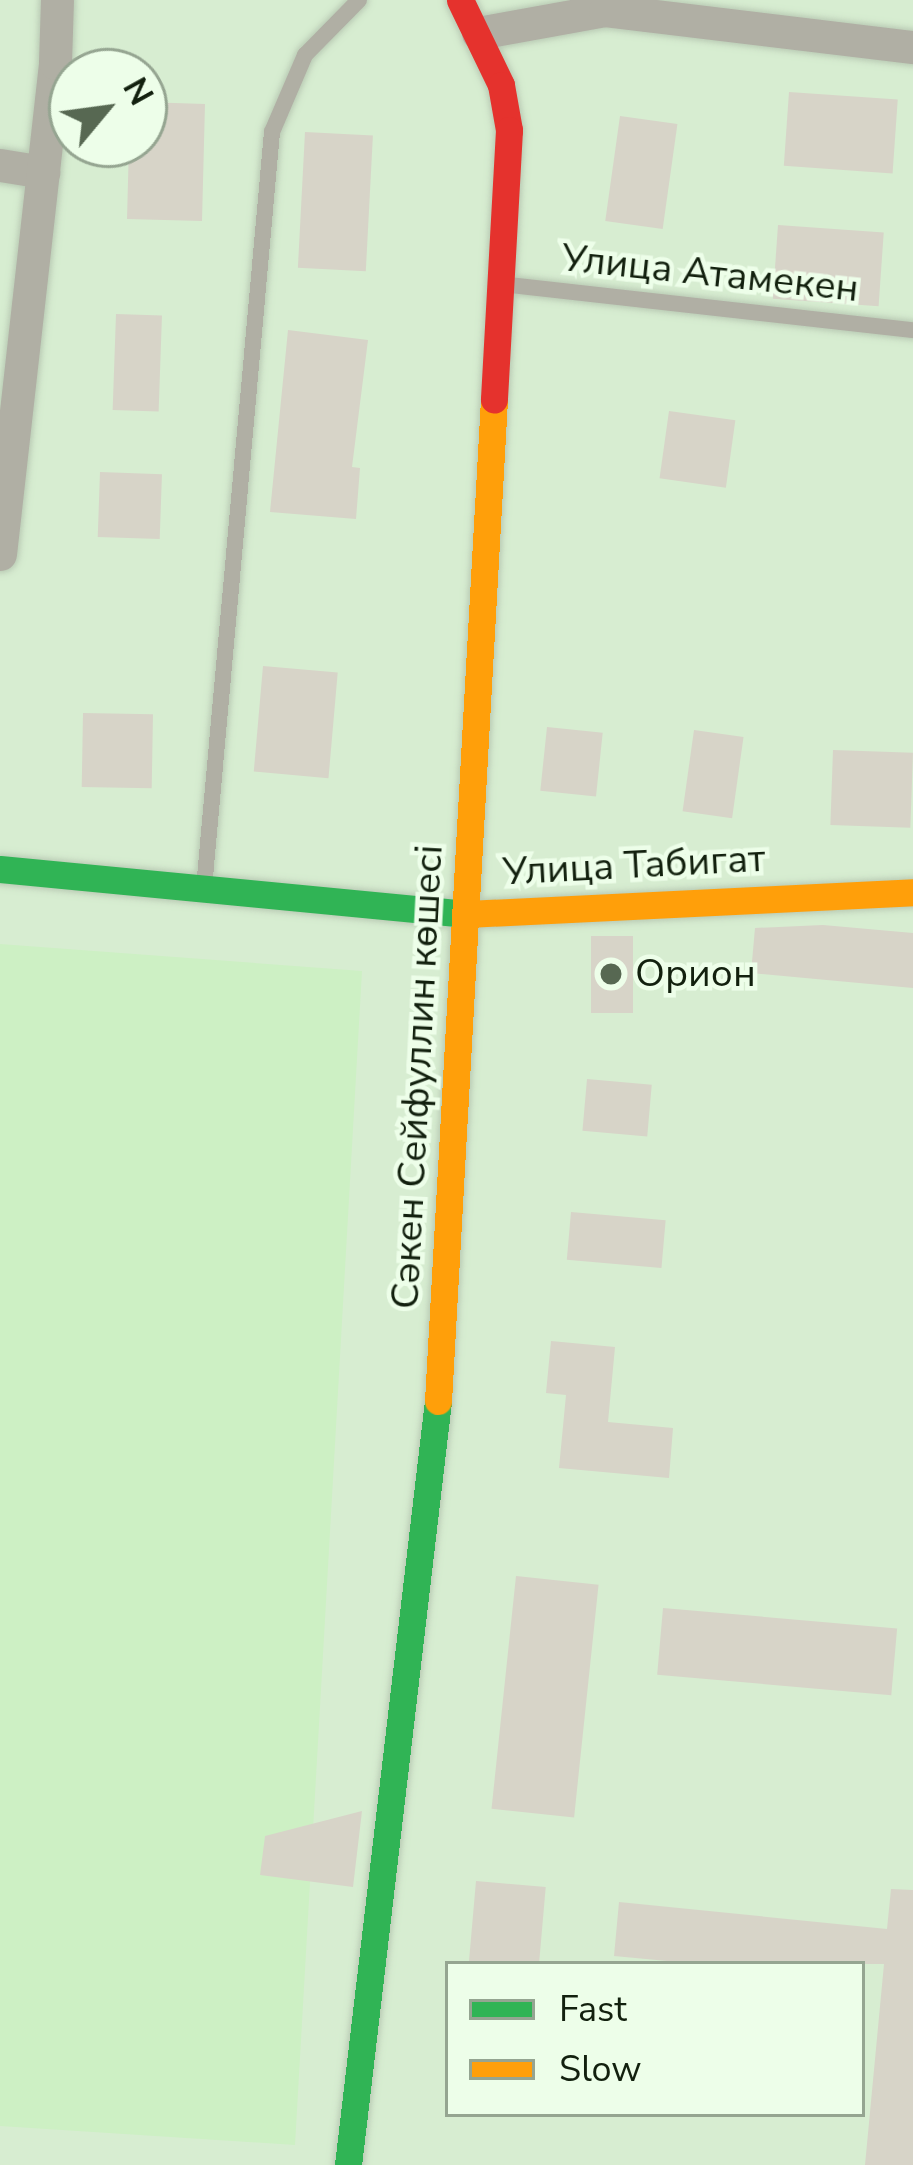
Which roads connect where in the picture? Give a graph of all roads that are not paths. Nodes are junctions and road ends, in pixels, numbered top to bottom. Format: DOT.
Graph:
graph roads {
  1 [pos="57,0"];
  2 [pos="358,0"];
  3 [pos="460,0"];
  4 [pos="577,7"];
  5 [pos="478,33"];
  6 [pos="913,47"];
  7 [pos="0,165"];
  8 [pos="43,172"];
  9 [pos="501,284"];
  10 [pos="913,330"];
  11 [pos="0,554"];
  12 [pos="0,869"];
  13 [pos="204,889"];
  14 [pos="913,892"];
  15 [pos="466,914"];
  16 [pos="348,2165"];
  1 -- 8 [label="street"];
  2 -- 13 [label="lane"];
  3 -- 5 [label="street, Сәкен Сейфуллин көшесі"];
  4 -- 5 [label="street"];
  4 -- 6 [label="street"];
  5 -- 9 [label="street, Сәкен Сейфуллин көшесі"];
  7 -- 8 [label="street"];
  8 -- 11 [label="street"];
  9 -- 10 [label="lane, Улица Атамекен"];
  9 -- 15 [label="street, Сәкен Сейфуллин көшесі"];
  12 -- 13 [label="street, Улица Табигат"];
  13 -- 15 [label="street, Улица Табигат"];
  14 -- 15 [label="street, Улица Табигат"];
  15 -- 16 [label="street, Сәкен Сейфуллин көшесі"];
}
